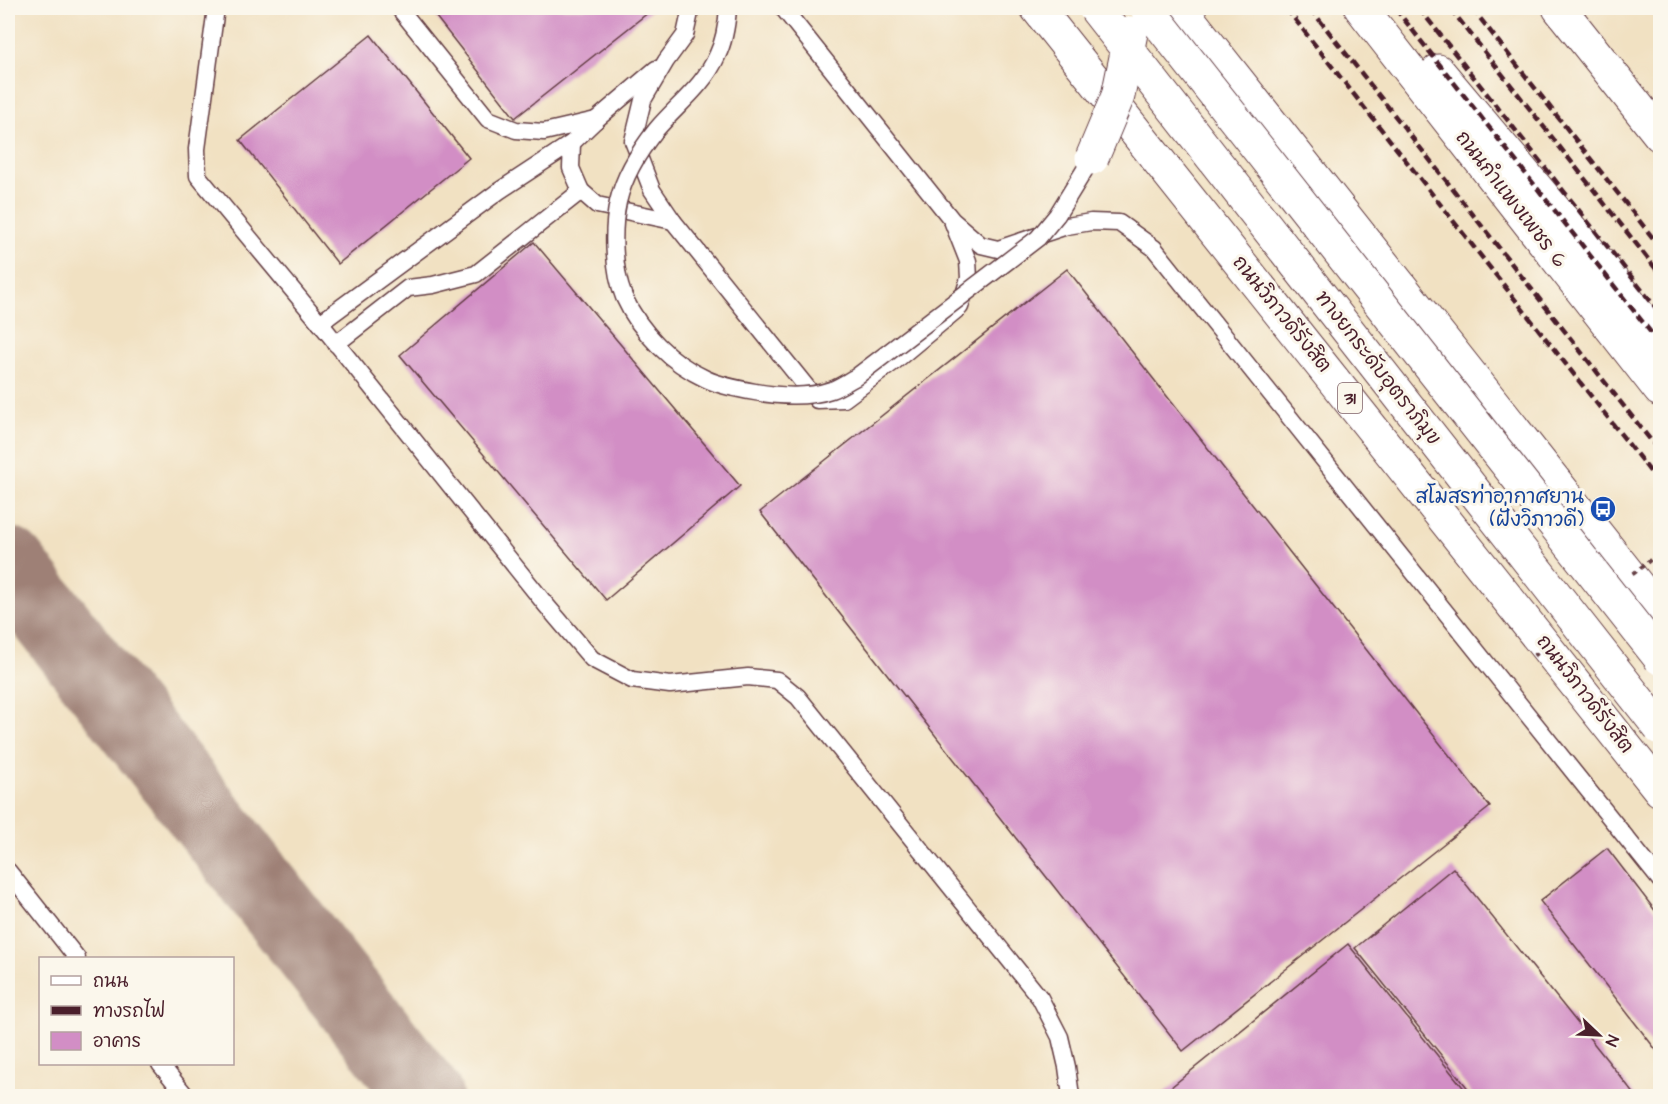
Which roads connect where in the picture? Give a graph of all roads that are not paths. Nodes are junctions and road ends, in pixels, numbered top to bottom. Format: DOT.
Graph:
graph roads {
  1 [pos="216,8"];
  2 [pos="399,8"];
  3 [pos="691,8"];
  4 [pos="728,8"];
  5 [pos="783,8"];
  6 [pos="1037,8"];
  7 [pos="1095,8"];
  8 [pos="1134,8"];
  9 [pos="1147,8"];
  10 [pos="1180,8"];
  11 [pos="1361,8"];
  12 [pos="1385,8"];
  13 [pos="1559,8"];
  14 [pos="666,61"];
  15 [pos="597,119"];
  16 [pos="1660,135"];
  17 [pos="572,143"];
  18 [pos="1092,158"];
  19 [pos="581,191"];
  20 [pos="952,220"];
  21 [pos="673,222"];
  22 [pos="320,322"];
  23 [pos="336,344"];
  24 [pos="1660,344"];
  25 [pos="1660,390"];
  26 [pos="1660,614"];
  27 [pos="1660,658"];
  28 [pos="1660,728"];
  29 [pos="1660,790"];
  30 [pos="8,871"];
  31 [pos="1660,880"];
  32 [pos="76,957"];
  33 [pos="161,1065"];
  34 [pos="186,1096"];
  35 [pos="1071,1096"];
  1 -- 22 [label="lane"];
  2 -- 15 [label="lane"];
  3 -- 14 [label="lane"];
  4 -- 18 [label="lane, bridge"];
  5 -- 20 [label="lane"];
  6 -- 29 [label="main road, ถนนวิภาวดีรังสิต / 31"];
  7 -- 28 [label="main road, ทางยกระดับอุตราภิมุข / 31, bridge"];
  8 -- 18 [label="main road, bridge"];
  9 -- 27 [label="main road, bridge"];
  10 -- 26 [label="main road"];
  11 -- 25 [label="main road, ถนนกำแพงเพชร 6"];
  12 -- 24 [label="main road, ถนนกำแพงเพชร 6"];
  13 -- 16 [label="main road"];
  14 -- 15 [label="lane"];
  14 -- 21 [label="lane"];
  15 -- 17 [label="lane"];
  17 -- 19 [label="lane"];
  17 -- 22 [label="lane"];
  19 -- 21 [label="lane"];
  19 -- 23 [label="lane"];
  20 -- 21 [label="lane"];
  20 -- 31 [label="lane"];
  22 -- 23 [label="lane"];
  23 -- 35 [label="lane"];
  30 -- 32 [label="lane"];
  33 -- 34 [label="lane"];
}
